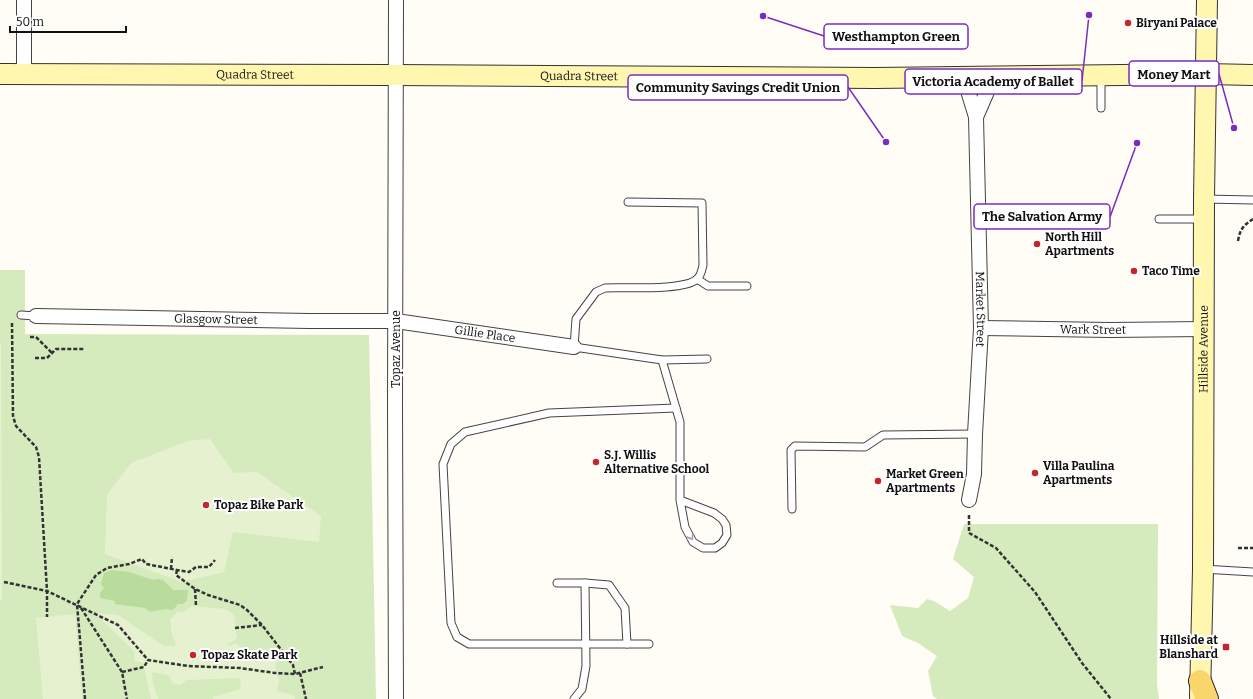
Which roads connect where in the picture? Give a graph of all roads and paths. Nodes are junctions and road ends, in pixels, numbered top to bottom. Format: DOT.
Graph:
graph roads {
  1 [pos="24,0"];
  2 [pos="396,0"];
  3 [pos="1207,0"];
  4 [pos="0,74"];
  5 [pos="24,74"];
  6 [pos="1207,74"];
  7 [pos="395,75"];
  8 [pos="1253,75"];
  9 [pos="1101,76"];
  10 [pos="964,78"];
  11 [pos="993,78"];
  12 [pos="1101,108"];
  13 [pos="976,117"];
  14 [pos="1204,199"];
  15 [pos="1253,200"];
  16 [pos="628,202"];
  17 [pos="1159,219"];
  18 [pos="1204,219"];
  19 [pos="1253,219"];
  20 [pos="1238,241"];
  21 [pos="697,279"];
  22 [pos="747,286"];
  23 [pos="21,315"];
  24 [pos="36,316"];
  25 [pos="12,318"];
  26 [pos="396,321"];
  27 [pos="981,328"];
  28 [pos="1204,329"];
  29 [pos="30,337"];
  30 [pos="574,347"];
  31 [pos="84,348"];
  32 [pos="52,353"];
  33 [pos="35,358"];
  34 [pos="707,359"];
  35 [pos="662,360"];
  36 [pos="676,408"];
  37 [pos="975,434"];
  38 [pos="680,500"];
  39 [pos="969,500"];
  40 [pos="792,509"];
  41 [pos="1238,548"];
  42 [pos="1253,548"];
  43 [pos="172,557"];
  44 [pos="215,560"];
  45 [pos="171,569"];
  46 [pos="1203,569"];
  47 [pos="177,570"];
  48 [pos="1253,572"];
  49 [pos="4,582"];
  50 [pos="557,583"];
  51 [pos="585,583"];
  52 [pos="196,589"];
  53 [pos="47,591"];
  54 [pos="77,604"];
  55 [pos="196,606"];
  56 [pos="80,608"];
  57 [pos="47,617"];
  58 [pos="262,625"];
  59 [pos="235,628"];
  60 [pos="586,644"];
  61 [pos="627,644"];
  62 [pos="649,644"];
  63 [pos="148,660"];
  64 [pos="323,667"];
  65 [pos="122,672"];
  66 [pos="300,673"];
  67 [pos="295,674"];
  68 [pos="1202,693"];
  69 [pos="85,699"];
  70 [pos="127,699"];
  71 [pos="306,699"];
  72 [pos="396,699"];
  73 [pos="574,699"];
  74 [pos="1111,699"];
  1 -- 5 [label="street"];
  2 -- 7 [label="street, Topaz Avenue"];
  3 -- 6 [label="main road, Hillside Avenue"];
  4 -- 5 [label="main road, Quadra Street"];
  5 -- 7 [label="main road, Quadra Street"];
  6 -- 8 [label="main road, Quadra Street"];
  6 -- 9 [label="main road, Quadra Street"];
  6 -- 14 [label="main road, Hillside Avenue"];
  7 -- 10 [label="main road, Quadra Street"];
  7 -- 26 [label="street, Topaz Avenue"];
  9 -- 11 [label="main road, Quadra Street"];
  9 -- 12 [label="lane"];
  10 -- 11 [label="main road, Quadra Street"];
  10 -- 13 [label="street, Market Street"];
  11 -- 13 [label="street, Market Street"];
  13 -- 27 [label="street, Market Street"];
  14 -- 15 [label="lane"];
  14 -- 18 [label="main road, Hillside Avenue"];
  16 -- 21 [label="lane"];
  17 -- 18 [label="lane"];
  18 -- 28 [label="main road, Hillside Avenue"];
  19 -- 20 [label="path"];
  21 -- 22 [label="lane"];
  21 -- 30 [label="lane"];
  23 -- 24 [label="lane"];
  24 -- 26 [label="street, Glasgow Street"];
  25 -- 53 [label="path"];
  26 -- 30 [label="street, Gillie Place"];
  26 -- 72 [label="street, Topaz Avenue"];
  27 -- 28 [label="street, Wark Street"];
  27 -- 37 [label="street, Market Street"];
  28 -- 46 [label="main road, Hillside Avenue"];
  29 -- 32 [label="path"];
  30 -- 35 [label="lane"];
  31 -- 32 [label="path"];
  32 -- 33 [label="path"];
  34 -- 35 [label="lane"];
  35 -- 36 [label="lane"];
  36 -- 38 [label="lane"];
  36 -- 60 [label="lane"];
  37 -- 39 [label="street, Market Street"];
  37 -- 40 [label="lane"];
  38 -- 38 [label="lane, one-way"];
  39 -- 74 [label="path"];
  41 -- 42 [label="path"];
  43 -- 45 [label="path"];
  44 -- 47 [label="path"];
  45 -- 47 [label="path"];
  45 -- 54 [label="path"];
  46 -- 48 [label="lane"];
  46 -- 68 [label="main road, Hillside Avenue"];
  47 -- 52 [label="path"];
  49 -- 53 [label="path"];
  50 -- 51 [label="lane"];
  51 -- 60 [label="lane"];
  51 -- 61 [label="lane"];
  52 -- 55 [label="path"];
  52 -- 58 [label="path"];
  53 -- 54 [label="path"];
  53 -- 57 [label="path"];
  54 -- 56 [label="path"];
  54 -- 69 [label="path"];
  56 -- 63 [label="path"];
  56 -- 65 [label="path"];
  58 -- 59 [label="path"];
  58 -- 67 [label="path"];
  60 -- 61 [label="lane"];
  60 -- 73 [label="lane"];
  61 -- 62 [label="lane"];
  63 -- 65 [label="path"];
  63 -- 67 [label="path"];
  64 -- 66 [label="path"];
  65 -- 70 [label="path"];
  66 -- 67 [label="path"];
  66 -- 71 [label="path"];
}
